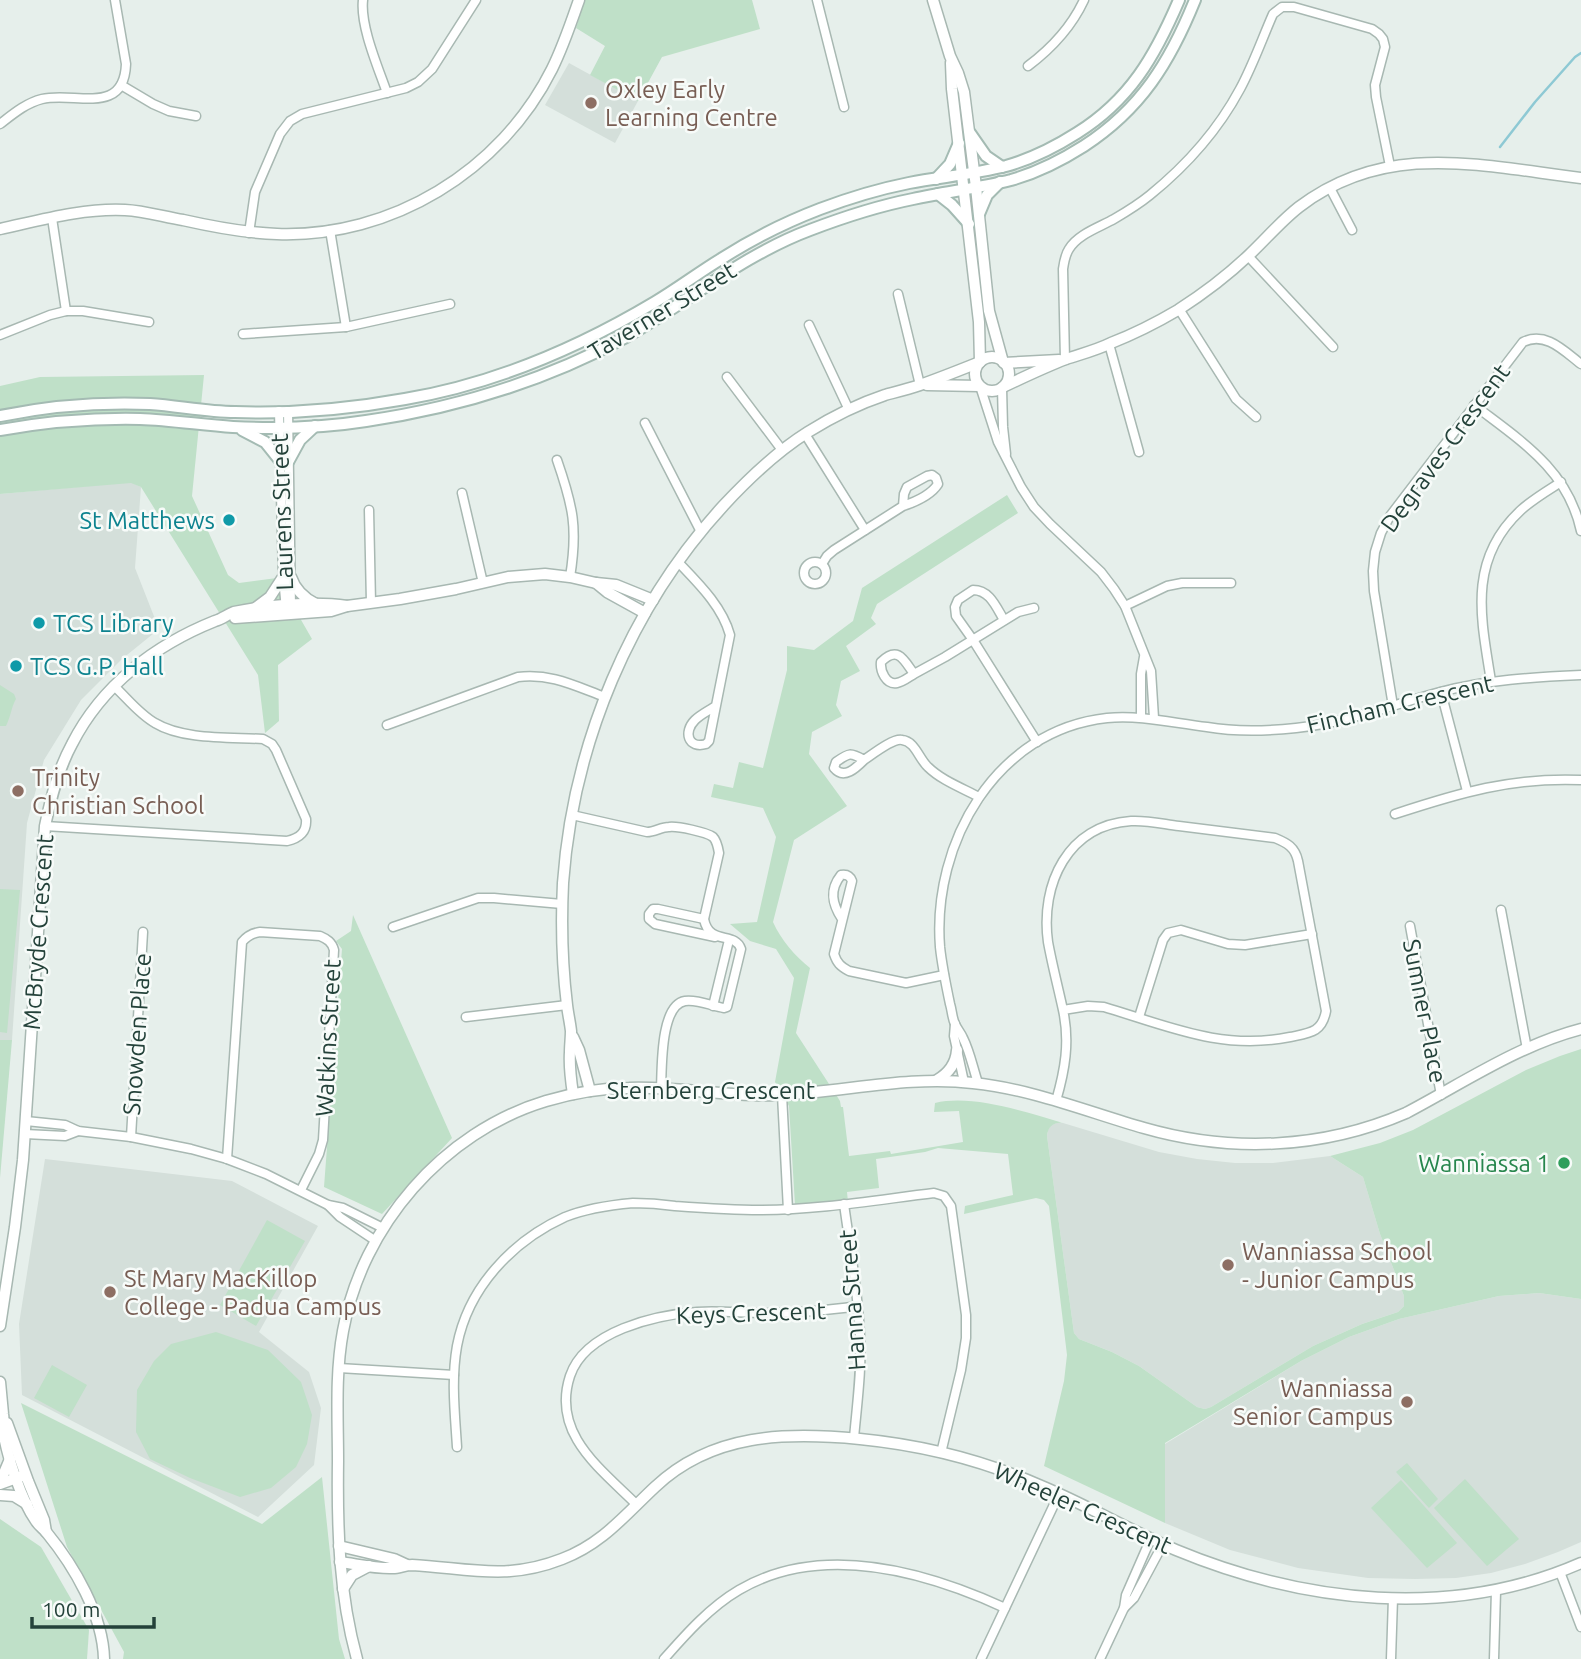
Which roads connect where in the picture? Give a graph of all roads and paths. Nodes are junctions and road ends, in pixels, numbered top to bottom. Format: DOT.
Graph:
graph roads {
  1 [pos="116,0"];
  2 [pos="363,0"];
  3 [pos="476,0"];
  4 [pos="579,0"];
  5 [pos="817,0"];
  6 [pos="933,0"];
  7 [pos="1179,0"];
  8 [pos="1195,0"];
  9 [pos="1080,1"];
  10 [pos="950,55"];
  11 [pos="1028,66"];
  12 [pos="121,85"];
  13 [pos="387,93"];
  14 [pos="844,107"];
  15 [pos="195,116"];
  16 [pos="0,124"];
  17 [pos="970,133"];
  18 [pos="959,143"];
  19 [pos="1390,166"];
  20 [pos="1002,167"];
  21 [pos="969,173"];
  22 [pos="1581,178"];
  23 [pos="936,179"];
  24 [pos="1000,182"];
  25 [pos="970,188"];
  26 [pos="1330,188"];
  27 [pos="939,194"];
  28 [pos="979,214"];
  29 [pos="52,218"];
  30 [pos="969,224"];
  31 [pos="0,229"];
  32 [pos="330,230"];
  33 [pos="1352,230"];
  34 [pos="249,233"];
  35 [pos="1248,256"];
  36 [pos="898,294"];
  37 [pos="450,304"];
  38 [pos="1179,309"];
  39 [pos="66,311"];
  40 [pos="149,322"];
  41 [pos="809,325"];
  42 [pos="346,327"];
  43 [pos="243,334"];
  44 [pos="0,335"];
  45 [pos="1109,344"];
  46 [pos="1333,347"];
  47 [pos="1065,360"];
  48 [pos="980,362"];
  49 [pos="1004,363"];
  50 [pos="1581,364"];
  51 [pos="727,377"];
  52 [pos="920,385"];
  53 [pos="979,386"];
  54 [pos="1002,387"];
  55 [pos="1474,405"];
  56 [pos="849,410"];
  57 [pos="283,411"];
  58 [pos="0,416"];
  59 [pos="1256,417"];
  60 [pos="645,423"];
  61 [pos="315,426"];
  62 [pos="233,427"];
  63 [pos="283,428"];
  64 [pos="0,430"];
  65 [pos="805,434"];
  66 [pos="782,450"];
  67 [pos="1139,452"];
  68 [pos="1006,457"];
  69 [pos="557,460"];
  70 [pos="284,462"];
  71 [pos="1561,482"];
  72 [pos="462,493"];
  73 [pos="903,506"];
  74 [pos="369,510"];
  75 [pos="865,530"];
  76 [pos="1581,531"];
  77 [pos="701,532"];
  78 [pos="678,562"];
  79 [pos="822,564"];
  80 [pos="287,577"];
  81 [pos="570,577"];
  82 [pos="483,583"];
  83 [pos="596,583"];
  84 [pos="1231,583"];
  85 [pos="653,600"];
  86 [pos="371,603"];
  87 [pos="317,604"];
  88 [pos="346,606"];
  89 [pos="1125,607"];
  90 [pos="1034,608"];
  91 [pos="289,609"];
  92 [pos="254,610"];
  93 [pos="645,613"];
  94 [pos="231,616"];
  95 [pos="1004,620"];
  96 [pos="973,640"];
  97 [pos="1144,657"];
  98 [pos="914,674"];
  99 [pos="1581,675"];
  100 [pos="1491,681"];
  101 [pos="114,686"];
  102 [pos="1441,692"];
  103 [pos="605,697"];
  104 [pos="1393,706"];
  105 [pos="714,707"];
  106 [pos="1140,717"];
  107 [pos="1154,718"];
  108 [pos="387,725"];
  109 [pos="1037,742"];
  110 [pos="864,760"];
  111 [pos="1581,779"];
  112 [pos="1467,791"];
  113 [pos="979,797"];
  114 [pos="1395,814"];
  115 [pos="572,816"];
  116 [pos="45,826"];
  117 [pos="562,904"];
  118 [pos="1501,910"];
  119 [pos="704,919"];
  120 [pos="842,919"];
  121 [pos="393,926"];
  122 [pos="1410,926"];
  123 [pos="144,932"];
  124 [pos="1312,934"];
  125 [pos="718,937"];
  126 [pos="729,940"];
  127 [pos="944,975"];
  128 [pos="567,1005"];
  129 [pos="713,1006"];
  130 [pos="1063,1010"];
  131 [pos="466,1017"];
  132 [pos="1139,1017"];
  133 [pos="955,1024"];
  134 [pos="1581,1029"];
  135 [pos="571,1033"];
  136 [pos="1527,1049"];
  137 [pos="957,1050"];
  138 [pos="936,1081"];
  139 [pos="964,1082"];
  140 [pos="978,1083"];
  141 [pos="662,1088"];
  142 [pos="590,1091"];
  143 [pos="573,1094"];
  144 [pos="782,1095"];
  145 [pos="1441,1095"];
  146 [pos="1056,1101"];
  147 [pos="26,1121"];
  148 [pos="78,1131"];
  149 [pos="25,1134"];
  150 [pos="131,1136"];
  151 [pos="227,1159"];
  152 [pos="301,1190"];
  153 [pos="844,1204"];
  154 [pos="788,1210"];
  155 [pos="345,1214"];
  156 [pos="383,1228"];
  157 [pos="376,1241"];
  158 [pos="858,1306"];
  159 [pos="0,1326"];
  160 [pos="339,1368"];
  161 [pos="454,1375"];
  162 [pos="0,1382"];
  163 [pos="4,1416"];
  164 [pos="854,1438"];
  165 [pos="457,1447"];
  166 [pos="941,1452"];
  167 [pos="10,1459"];
  168 [pos="0,1476"];
  169 [pos="22,1480"];
  170 [pos="0,1483"];
  171 [pos="0,1494"];
  172 [pos="1059,1494"];
  173 [pos="28,1505"];
  174 [pos="637,1505"];
  175 [pos="46,1532"];
  176 [pos="1150,1538"];
  177 [pos="1163,1544"];
  178 [pos="339,1546"];
  179 [pos="340,1562"];
  180 [pos="1581,1563"];
  181 [pos="370,1565"];
  182 [pos="408,1565"];
  183 [pos="1560,1572"];
  184 [pos="343,1589"];
  185 [pos="1496,1591"];
  186 [pos="1393,1598"];
  187 [pos="1005,1608"];
  188 [pos="1124,1608"];
  189 [pos="1581,1627"];
  190 [pos="104,1659"];
  191 [pos="357,1659"];
  192 [pos="664,1659"];
  193 [pos="981,1659"];
  194 [pos="1100,1659"];
  195 [pos="1391,1659"];
  196 [pos="1494,1659"];
  1 -- 12 [label="street"];
  2 -- 13 [label="street"];
  3 -- 13 [label="street"];
  4 -- 32 [label="street"];
  5 -- 14 [label="street"];
  6 -- 10 [label="street"];
  7 -- 20 [label="main road, Taverner Street"];
  8 -- 24 [label="main road, Taverner Street"];
  9 -- 11 [label="street"];
  10 -- 17 [label="street"];
  10 -- 18 [label="street"];
  12 -- 15 [label="street"];
  12 -- 16 [label="street"];
  13 -- 34 [label="street"];
  17 -- 20 [label="main road"];
  17 -- 21 [label="street"];
  18 -- 21 [label="street"];
  18 -- 23 [label="main road"];
  19 -- 22 [label="street"];
  19 -- 26 [label="street"];
  19 -- 47 [label="street"];
  20 -- 21 [label="main road, Taverner Street"];
  21 -- 23 [label="main road, Taverner Street"];
  21 -- 25 [label="street"];
  23 -- 57 [label="main road, Taverner Street"];
  24 -- 25 [label="main road, Taverner Street"];
  24 -- 28 [label="main road"];
  25 -- 27 [label="main road, Taverner Street"];
  25 -- 28 [label="street"];
  25 -- 30 [label="street"];
  26 -- 33 [label="street"];
  26 -- 35 [label="street"];
  27 -- 30 [label="main road"];
  27 -- 61 [label="main road, Taverner Street"];
  28 -- 49 [label="street"];
  29 -- 31 [label="street"];
  29 -- 34 [label="street"];
  29 -- 39 [label="street"];
  30 -- 48 [label="street"];
  32 -- 34 [label="street"];
  32 -- 42 [label="street"];
  35 -- 38 [label="street"];
  35 -- 46 [label="street"];
  36 -- 52 [label="street"];
  37 -- 42 [label="street"];
  38 -- 45 [label="street"];
  38 -- 59 [label="street"];
  39 -- 40 [label="street"];
  39 -- 44 [label="street"];
  41 -- 56 [label="street"];
  42 -- 43 [label="street"];
  45 -- 47 [label="street"];
  45 -- 67 [label="street"];
  47 -- 49 [label="street"];
  47 -- 54 [label="street"];
  48 -- 49 [label="street"];
  48 -- 52 [label="street"];
  48 -- 53 [label="street"];
  49 -- 54 [label="street"];
  50 -- 55 [label="street, Degraves Crescent"];
  51 -- 66 [label="street"];
  52 -- 53 [label="street"];
  52 -- 56 [label="street"];
  53 -- 54 [label="street"];
  53 -- 68 [label="street"];
  54 -- 68 [label="street"];
  55 -- 71 [label="street"];
  55 -- 104 [label="street, Degraves Crescent"];
  56 -- 65 [label="street"];
  57 -- 58 [label="main road, Taverner Street"];
  57 -- 63 [label="street, Laurens Street"];
  60 -- 77 [label="street"];
  61 -- 63 [label="main road, Taverner Street"];
  61 -- 70 [label="main road"];
  62 -- 63 [label="main road, Taverner Street"];
  62 -- 64 [label="main road, Taverner Street"];
  62 -- 70 [label="main road"];
  63 -- 70 [label="street, Laurens Street"];
  65 -- 66 [label="street"];
  65 -- 75 [label="street"];
  66 -- 77 [label="street"];
  68 -- 89 [label="street"];
  69 -- 81 [label="street"];
  70 -- 80 [label="street, Laurens Street"];
  71 -- 76 [label="street"];
  71 -- 100 [label="street"];
  72 -- 82 [label="street"];
  73 -- 73 [label="street"];
  73 -- 75 [label="street"];
  74 -- 86 [label="street"];
  75 -- 79 [label="street"];
  77 -- 78 [label="street"];
  78 -- 85 [label="street"];
  78 -- 105 [label="street"];
  80 -- 87 [label="street"];
  80 -- 91 [label="street, Laurens Street"];
  80 -- 92 [label="street"];
  81 -- 82 [label="street, McBryde Crescent"];
  81 -- 83 [label="street, McBryde Crescent"];
  82 -- 86 [label="street, McBryde Crescent"];
  83 -- 85 [label="street, McBryde Crescent"];
  83 -- 93 [label="street, McBryde Crescent"];
  84 -- 89 [label="street"];
  85 -- 93 [label="street"];
  86 -- 88 [label="street, McBryde Crescent"];
  87 -- 88 [label="street, McBryde Crescent"];
  87 -- 91 [label="street, McBryde Crescent"];
  88 -- 91 [label="street, McBryde Crescent"];
  89 -- 97 [label="street"];
  90 -- 95 [label="street"];
  91 -- 92 [label="street, McBryde Crescent"];
  91 -- 94 [label="street, McBryde Crescent"];
  92 -- 94 [label="street, McBryde Crescent"];
  93 -- 103 [label="street"];
  94 -- 101 [label="street, McBryde Crescent"];
  95 -- 96 [label="street"];
  95 -- 96 [label="street"];
  96 -- 98 [label="street"];
  96 -- 109 [label="street"];
  97 -- 106 [label="street"];
  97 -- 107 [label="street"];
  99 -- 100 [label="street, Fincham Crescent"];
  100 -- 102 [label="street, Fincham Crescent"];
  101 -- 116 [label="street, McBryde Crescent"];
  101 -- 116 [label="street"];
  102 -- 104 [label="street, Fincham Crescent"];
  102 -- 112 [label="street"];
  103 -- 108 [label="street"];
  103 -- 115 [label="street"];
  104 -- 107 [label="street, Fincham Crescent"];
  105 -- 105 [label="street"];
  106 -- 107 [label="street, Fincham Crescent"];
  106 -- 109 [label="street, Fincham Crescent"];
  109 -- 113 [label="street, Fincham Crescent"];
  110 -- 113 [label="street"];
  111 -- 112 [label="street"];
  112 -- 114 [label="street"];
  113 -- 127 [label="street, Fincham Crescent"];
  115 -- 117 [label="street"];
  115 -- 119 [label="street"];
  116 -- 147 [label="street, McBryde Crescent"];
  117 -- 121 [label="street"];
  117 -- 128 [label="street"];
  118 -- 136 [label="street"];
  119 -- 125 [label="street"];
  119 -- 125 [label="street"];
  120 -- 120 [label="street"];
  120 -- 127 [label="street"];
  122 -- 145 [label="street, Sumner Place"];
  123 -- 150 [label="street, Snowden Place"];
  124 -- 130 [label="street"];
  124 -- 132 [label="street"];
  124 -- 132 [label="street"];
  125 -- 126 [label="street"];
  126 -- 129 [label="street"];
  126 -- 129 [label="street"];
  127 -- 133 [label="street, Fincham Crescent"];
  128 -- 131 [label="street"];
  128 -- 135 [label="street"];
  129 -- 141 [label="street"];
  130 -- 132 [label="street"];
  130 -- 146 [label="street"];
  133 -- 137 [label="street, Fincham Crescent"];
  133 -- 140 [label="street, Fincham Crescent"];
  134 -- 136 [label="street, Sternberg Crescent"];
  135 -- 142 [label="street"];
  135 -- 143 [label="street"];
  136 -- 145 [label="street, Sternberg Crescent"];
  137 -- 138 [label="street"];
  137 -- 139 [label="street, Fincham Crescent"];
  138 -- 139 [label="street, Sternberg Crescent"];
  138 -- 144 [label="street, Sternberg Crescent"];
  139 -- 140 [label="street, Sternberg Crescent"];
  140 -- 146 [label="street, Sternberg Crescent"];
  141 -- 142 [label="street, Sternberg Crescent"];
  141 -- 144 [label="street, Sternberg Crescent"];
  142 -- 143 [label="street, Sternberg Crescent"];
  143 -- 156 [label="street, Sternberg Crescent"];
  144 -- 154 [label="street"];
  145 -- 146 [label="street, Sternberg Crescent"];
  147 -- 148 [label="street"];
  147 -- 149 [label="street, McBryde Crescent"];
  148 -- 149 [label="street"];
  148 -- 150 [label="street"];
  149 -- 159 [label="street, McBryde Crescent"];
  150 -- 151 [label="street"];
  151 -- 152 [label="street"];
  151 -- 152 [label="street, Watkins Street"];
  152 -- 155 [label="street"];
  153 -- 154 [label="street"];
  153 -- 158 [label="street, Hanna Street"];
  153 -- 166 [label="street"];
  154 -- 161 [label="street"];
  155 -- 156 [label="street"];
  155 -- 157 [label="street"];
  156 -- 157 [label="street, Sternberg Crescent"];
  157 -- 160 [label="street, Sternberg Crescent"];
  158 -- 164 [label="street, Hanna Street"];
  158 -- 174 [label="street, Keys Crescent"];
  160 -- 161 [label="street"];
  160 -- 178 [label="street, Sternberg Crescent"];
  161 -- 165 [label="street"];
  162 -- 163 [label="street"];
  163 -- 167 [label="street"];
  163 -- 169 [label="street"];
  164 -- 166 [label="street, Wheeler Crescent"];
  164 -- 174 [label="street, Wheeler Crescent"];
  166 -- 172 [label="street, Wheeler Crescent"];
  167 -- 168 [label="street"];
  167 -- 169 [label="street"];
  169 -- 170 [label="street"];
  169 -- 171 [label="street"];
  169 -- 173 [label="street"];
  169 -- 175 [label="street"];
  171 -- 173 [label="street"];
  172 -- 176 [label="street, Wheeler Crescent"];
  172 -- 187 [label="street"];
  173 -- 175 [label="street"];
  174 -- 182 [label="street, Wheeler Crescent"];
  175 -- 190 [label="street"];
  176 -- 177 [label="street, Wheeler Crescent"];
  176 -- 188 [label="street"];
  177 -- 186 [label="street, Wheeler Crescent"];
  177 -- 188 [label="street"];
  178 -- 179 [label="street, Sternberg Crescent"];
  178 -- 182 [label="street, Wheeler Crescent"];
  179 -- 181 [label="street, Wheeler Crescent"];
  179 -- 184 [label="street, Sternberg Crescent"];
  180 -- 183 [label="street, Wheeler Crescent"];
  181 -- 182 [label="street, Wheeler Crescent"];
  181 -- 184 [label="street"];
  183 -- 185 [label="street, Wheeler Crescent"];
  183 -- 189 [label="street"];
  184 -- 191 [label="street, Sternberg Crescent"];
  185 -- 186 [label="street, Wheeler Crescent"];
  185 -- 196 [label="street"];
  186 -- 195 [label="street"];
  187 -- 192 [label="street"];
  187 -- 193 [label="street"];
  188 -- 194 [label="street"];
}
